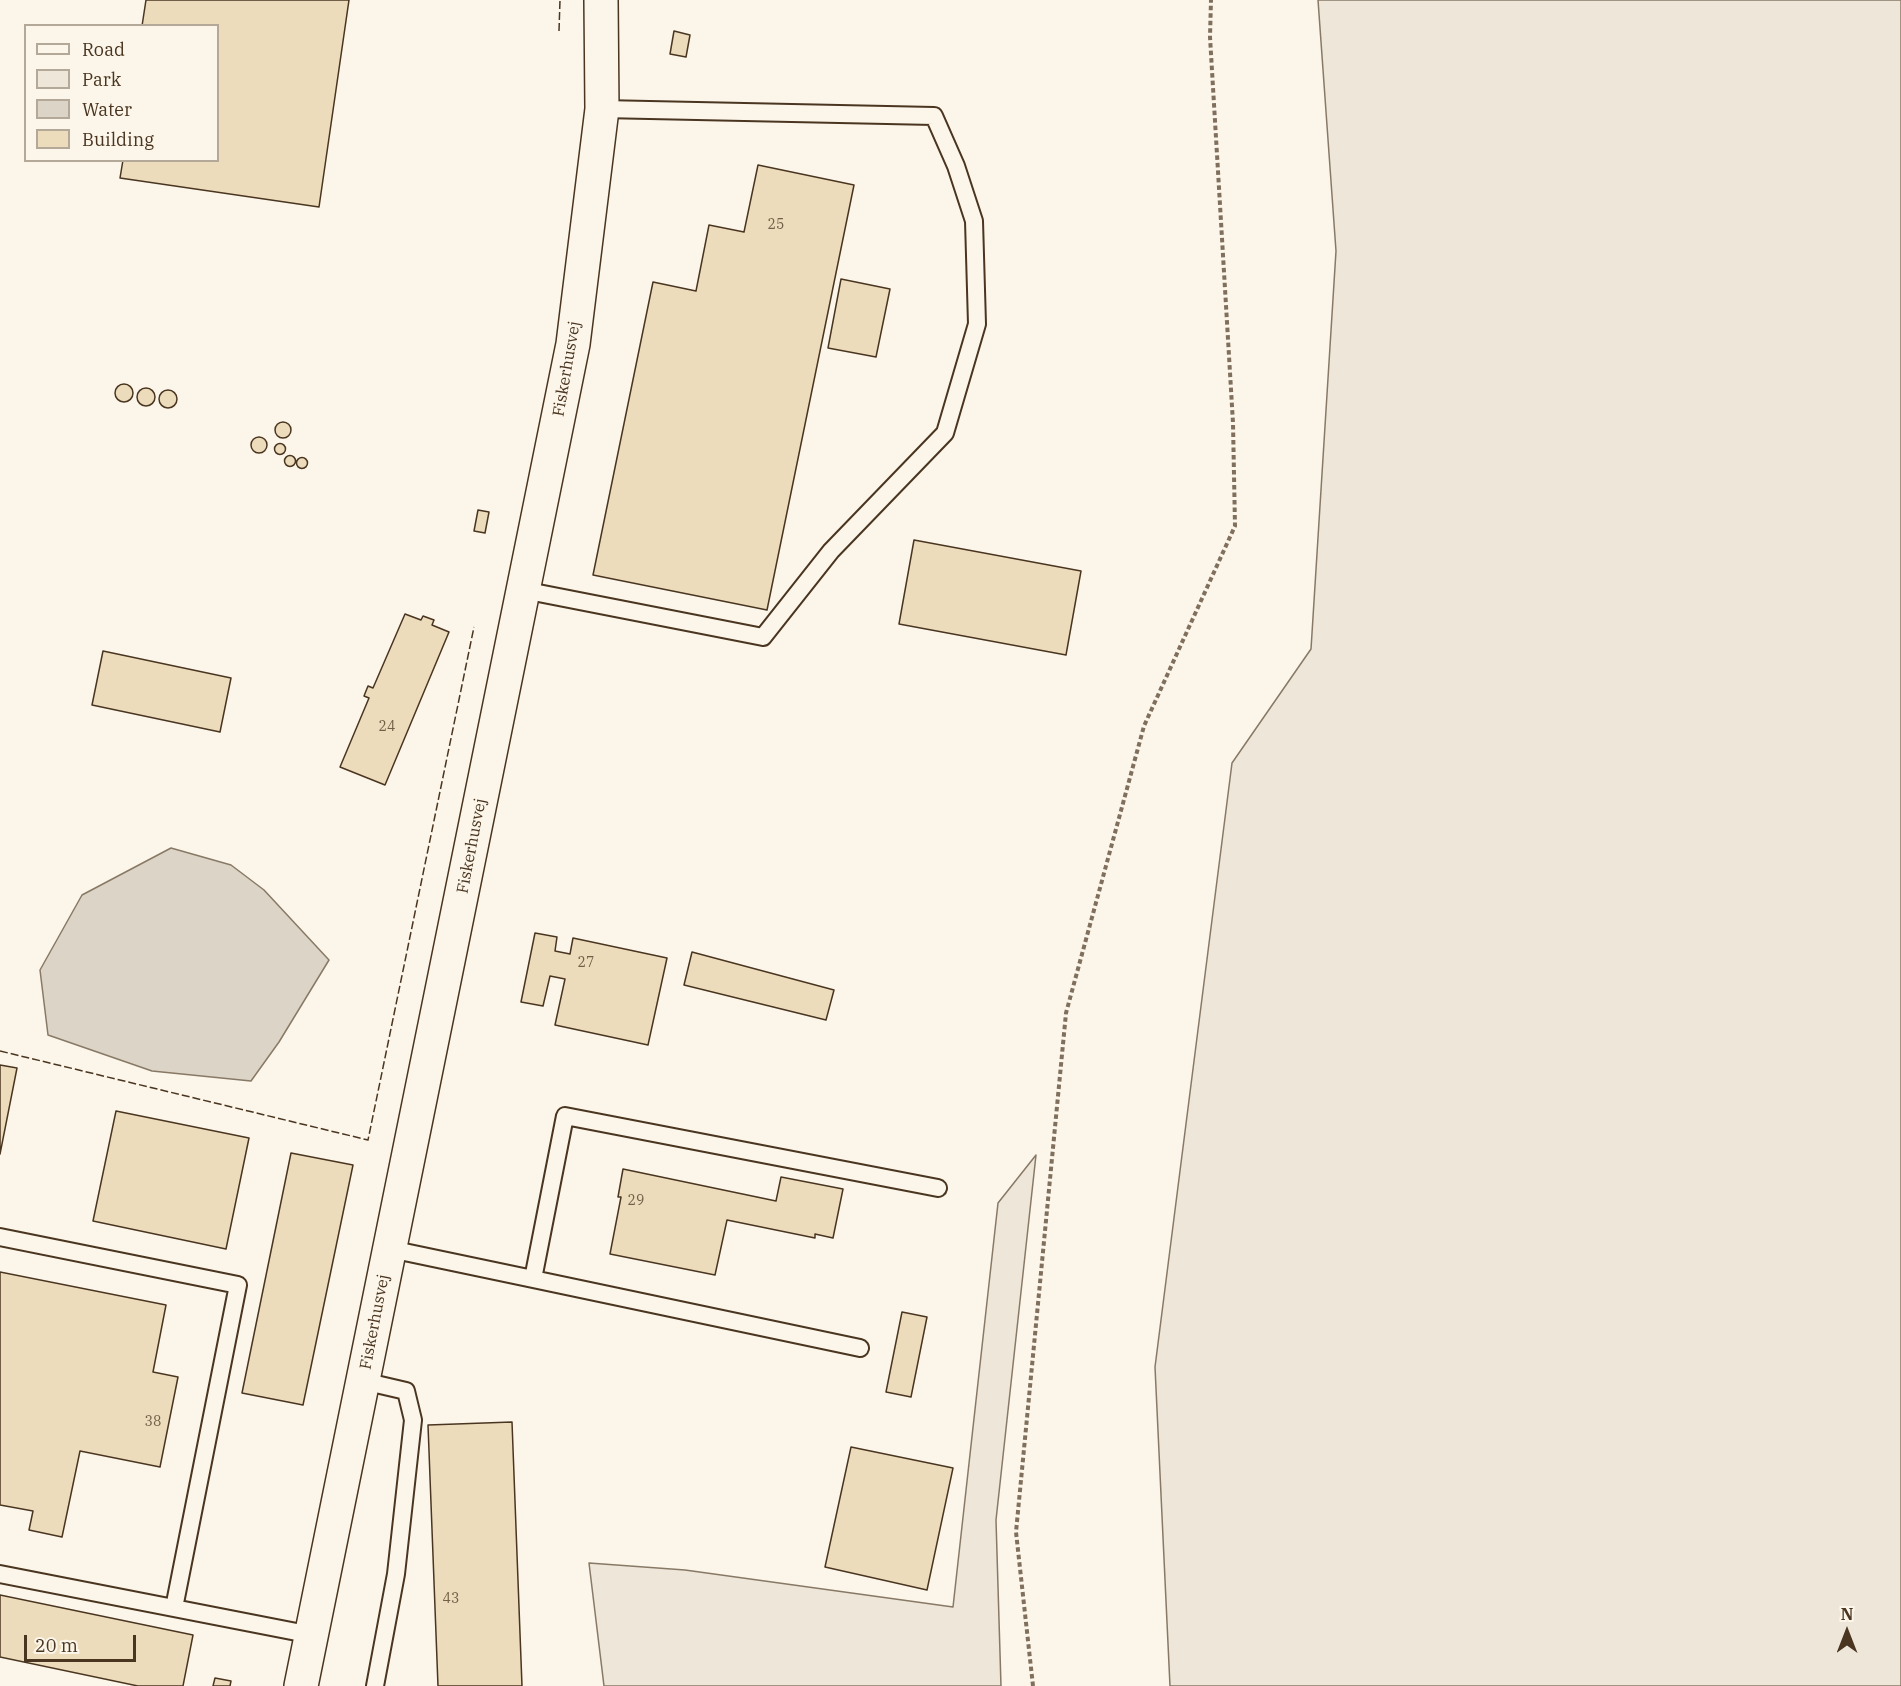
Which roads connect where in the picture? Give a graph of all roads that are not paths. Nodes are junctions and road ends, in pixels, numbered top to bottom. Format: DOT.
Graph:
graph roads {
  1 [pos="601,0"];
  2 [pos="602,109"];
  3 [pos="523,590"];
  4 [pos="938,1188"];
  5 [pos="0,1237"];
  6 [pos="390,1249"];
  7 [pos="533,1279"];
  8 [pos="860,1348"];
  9 [pos="363,1382"];
  10 [pos="0,1574"];
  11 [pos="174,1608"];
  12 [pos="312,1635"];
  13 [pos="301,1686"];
  14 [pos="375,1686"];
  1 -- 2 [label="street, Fiskerhusvej"];
  2 -- 3 [label="street, Fiskerhusvej"];
  2 -- 3 [label="lane"];
  3 -- 6 [label="street, Fiskerhusvej"];
  4 -- 7 [label="lane"];
  5 -- 11 [label="lane"];
  6 -- 7 [label="lane"];
  6 -- 9 [label="street, Fiskerhusvej"];
  7 -- 8 [label="lane"];
  9 -- 12 [label="street, Fiskerhusvej"];
  9 -- 14 [label="lane"];
  10 -- 11 [label="lane"];
  11 -- 12 [label="lane"];
  12 -- 13 [label="street, Fiskerhusvej"];
}
